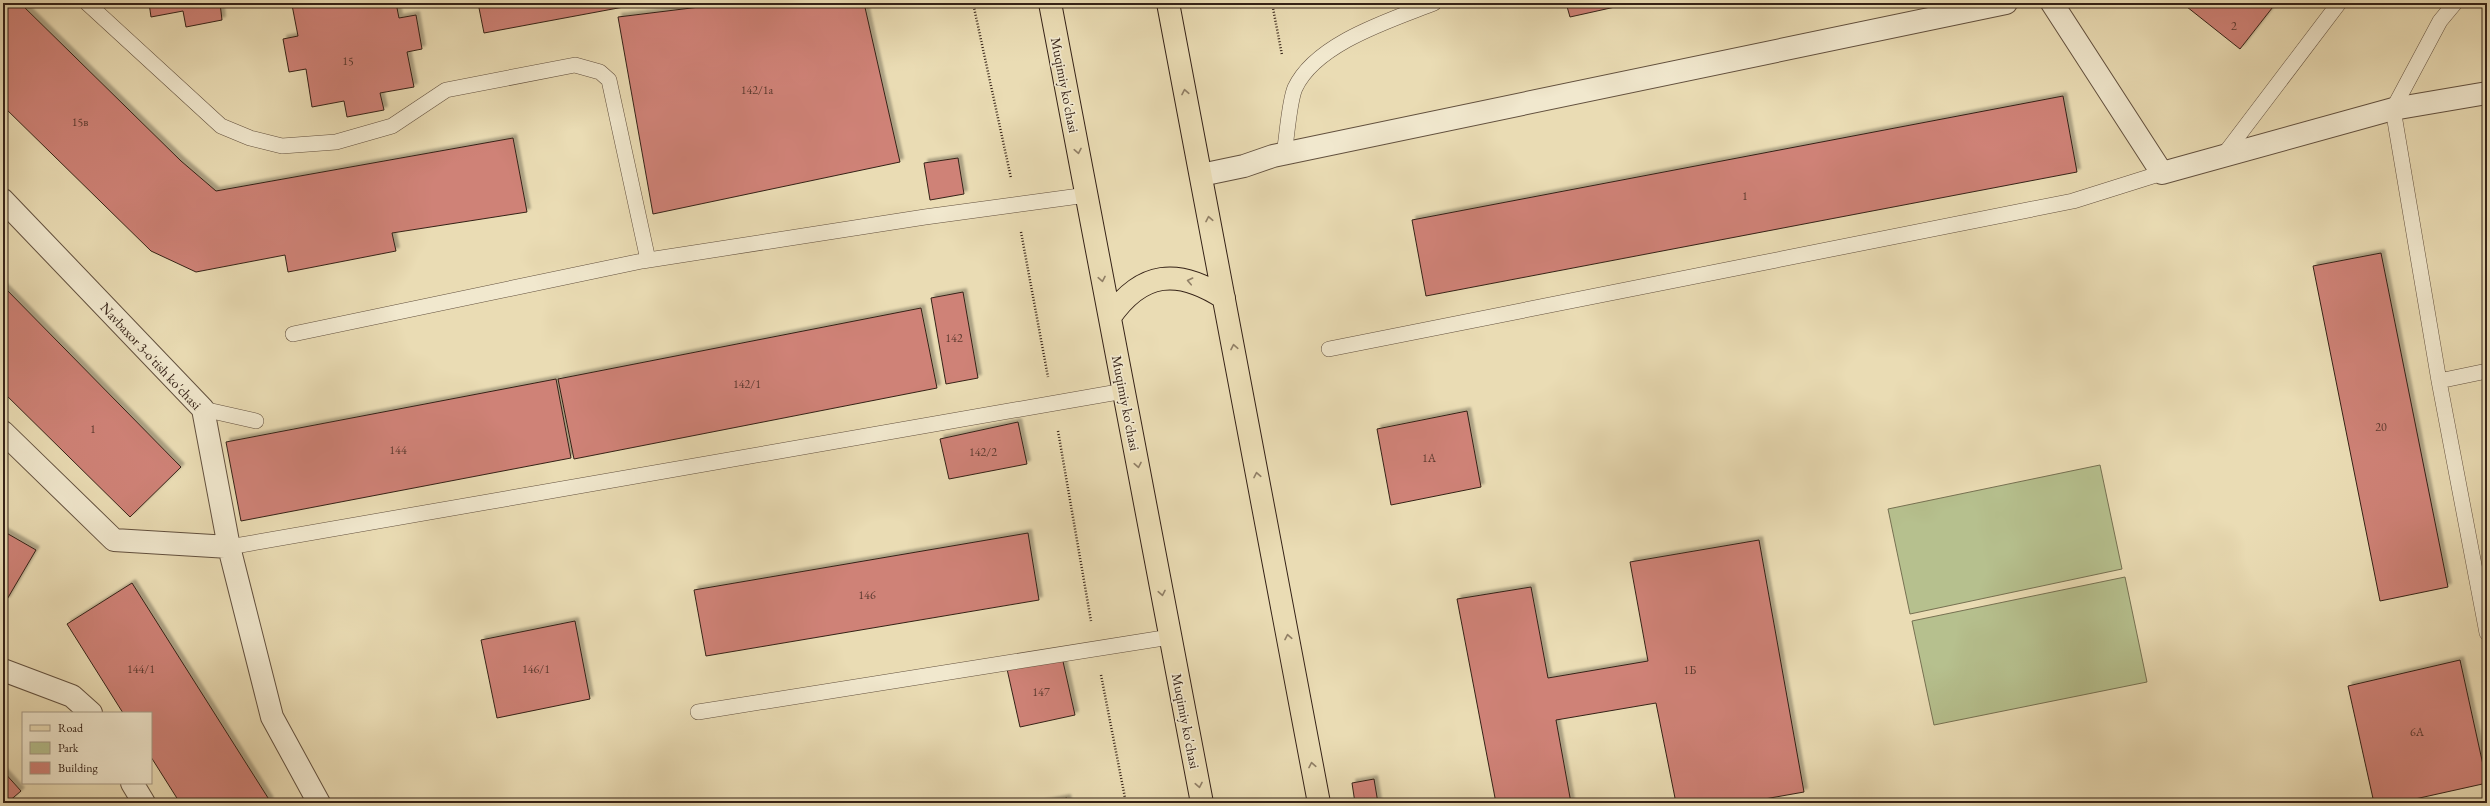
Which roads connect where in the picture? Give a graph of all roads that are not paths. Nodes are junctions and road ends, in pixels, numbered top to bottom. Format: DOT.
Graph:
graph roads {
  1 [pos="87,3"];
  2 [pos="1050,3"];
  3 [pos="1168,3"];
  4 [pos="1434,3"];
  5 [pos="2006,3"];
  6 [pos="2052,3"];
  7 [pos="2339,3"];
  8 [pos="2455,3"];
  9 [pos="2487,94"];
  10 [pos="2393,110"];
  11 [pos="1284,154"];
  12 [pos="2223,156"];
  13 [pos="2162,173"];
  14 [pos="1201,175"];
  15 [pos="1087,195"];
  16 [pos="3,200"];
  17 [pos="648,260"];
  18 [pos="1224,298"];
  19 [pos="1110,317"];
  20 [pos="293,334"];
  21 [pos="1330,349"];
  22 [pos="2487,372"];
  23 [pos="2438,381"];
  24 [pos="1124,391"];
  25 [pos="203,409"];
  26 [pos="256,421"];
  27 [pos="3,432"];
  28 [pos="229,547"];
  29 [pos="2487,633"];
  30 [pos="1170,637"];
  31 [pos="3,670"];
  32 [pos="90,712"];
  33 [pos="698,712"];
  34 [pos="133,784"];
  35 [pos="144,803"];
  36 [pos="319,803"];
  37 [pos="1202,803"];
  38 [pos="1319,803"];
  1 -- 17 [label="lane"];
  2 -- 15 [label="main road, Muqimiy ko'chasi, one-way"];
  14 -- 3 [label="main road, one-way"];
  4 -- 11 [label="lane"];
  5 -- 11 [label="street"];
  6 -- 13 [label="street"];
  7 -- 12 [label="lane"];
  8 -- 10 [label="lane"];
  9 -- 10 [label="street"];
  10 -- 12 [label="street"];
  10 -- 23 [label="lane"];
  11 -- 14 [label="street"];
  12 -- 13 [label="street"];
  13 -- 21 [label="lane"];
  18 -- 14 [label="main road, one-way"];
  15 -- 17 [label="lane"];
  15 -- 19 [label="main road, Muqimiy ko'chasi, one-way"];
  16 -- 25 [label="street, Navbaxor 3-o'tish ko'chasi"];
  17 -- 20 [label="lane"];
  18 -- 19 [label="main road, one-way"];
  38 -- 18 [label="main road, one-way"];
  19 -- 24 [label="main road, Muqimiy ko'chasi"];
  22 -- 23 [label="lane"];
  23 -- 29 [label="lane"];
  24 -- 28 [label="lane"];
  24 -- 30 [label="main road, Muqimiy ko'chasi, one-way"];
  25 -- 26 [label="lane"];
  25 -- 28 [label="street, Navbaxor 3-o'tish ko'chasi"];
  27 -- 28 [label="street"];
  28 -- 36 [label="street, Navbaxor 3-o'tish ko'chasi"];
  30 -- 33 [label="lane"];
  30 -- 37 [label="main road, Muqimiy ko'chasi, one-way"];
  31 -- 32 [label="street"];
  34 -- 35 [label="street"];
}
